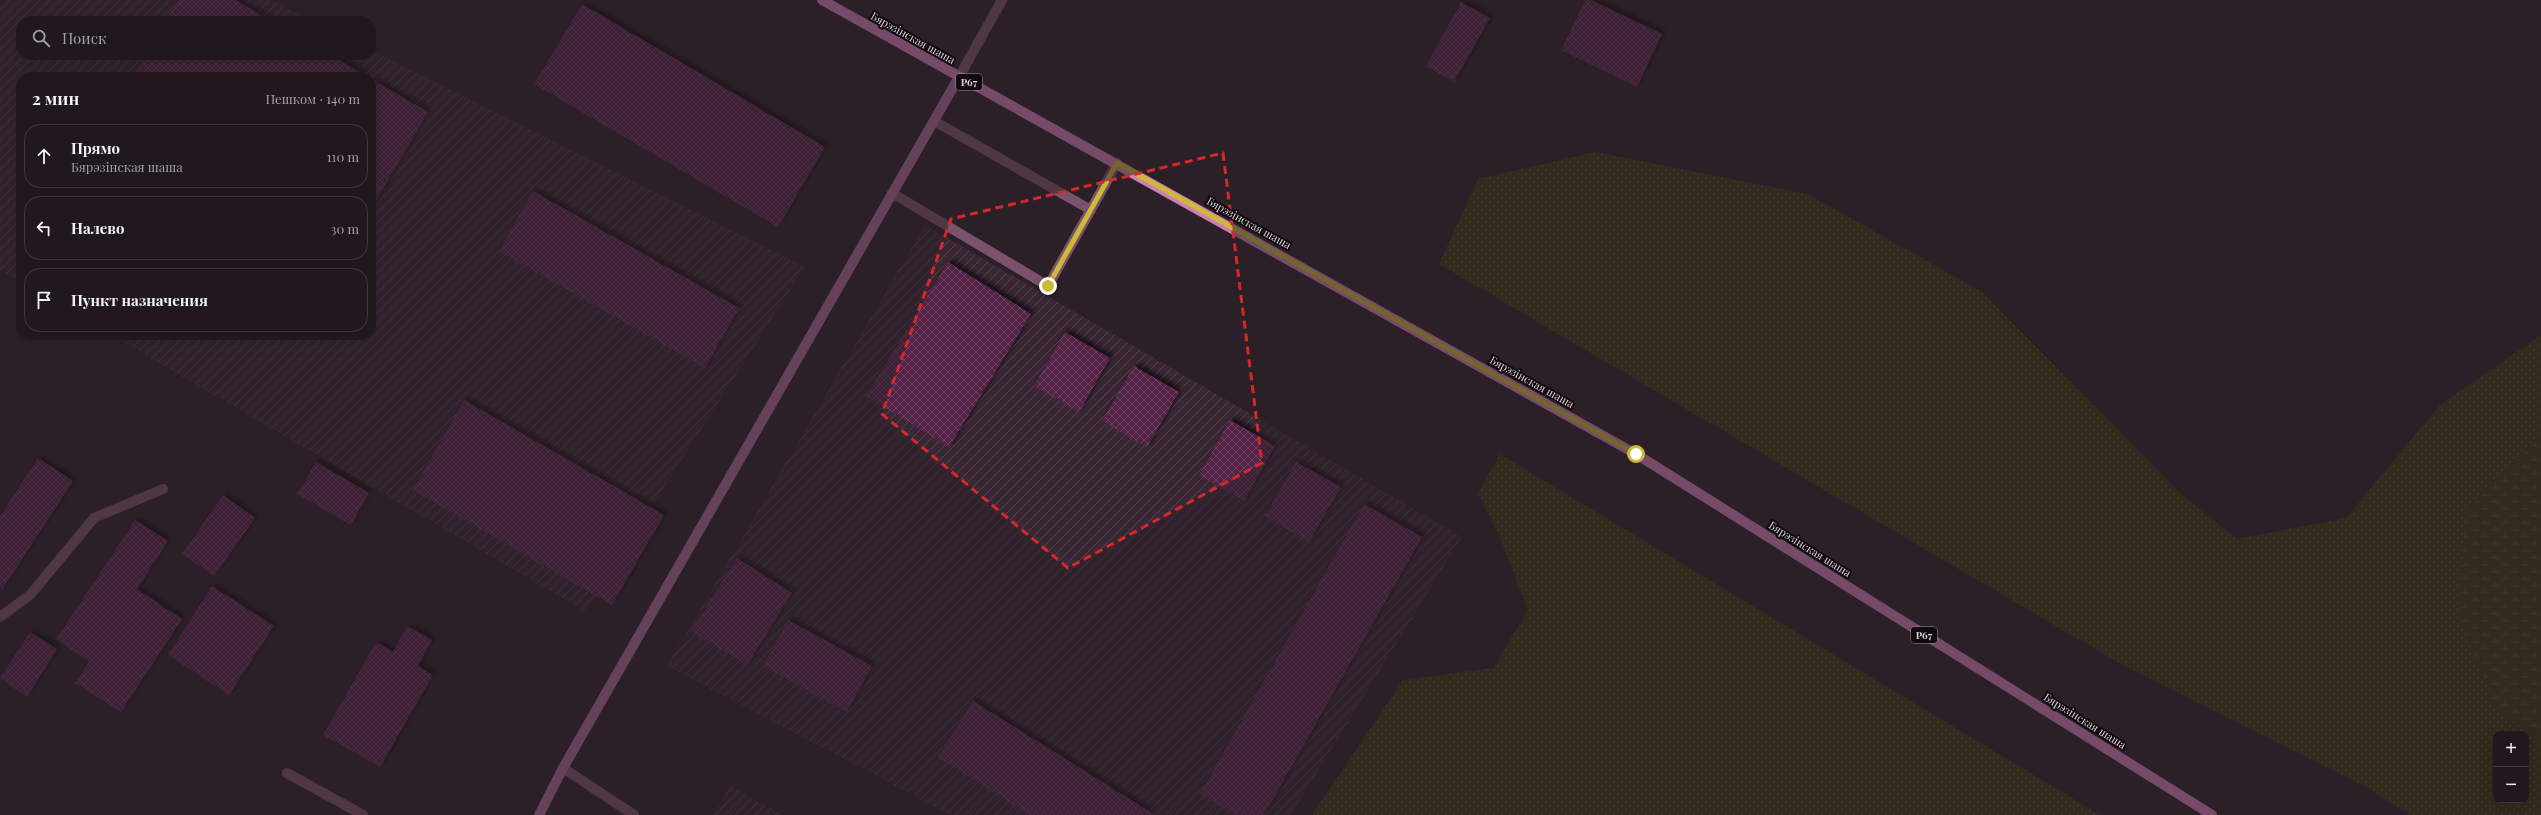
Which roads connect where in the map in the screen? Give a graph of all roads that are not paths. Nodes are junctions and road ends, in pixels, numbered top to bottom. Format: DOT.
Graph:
graph roads {
  1 [pos="822,0"];
  2 [pos="1002,0"];
  3 [pos="959,77"];
  4 [pos="934,121"];
  5 [pos="1117,163"];
  6 [pos="892,194"];
  7 [pos="1091,210"];
  8 [pos="163,489"];
  9 [pos="0,617"];
  10 [pos="563,768"];
  11 [pos="287,774"];
  12 [pos="363,815"];
  13 [pos="539,815"];
  14 [pos="634,815"];
  15 [pos="2212,815"];
  1 -- 3 [label="main road, Бярэзінская шаша / Р67"];
  2 -- 3 [label="street"];
  3 -- 4 [label="street"];
  3 -- 5 [label="main road, Бярэзінская шаша / Р67"];
  4 -- 6 [label="street"];
  4 -- 7 [label="street"];
  5 -- 7 [label="street"];
  5 -- 15 [label="main road, Бярэзінская шаша / Р67"];
  6 -- 7 [label="street"];
  6 -- 10 [label="street"];
  8 -- 9 [label="street"];
  10 -- 13 [label="street"];
  10 -- 14 [label="street"];
  11 -- 12 [label="street"];
}
